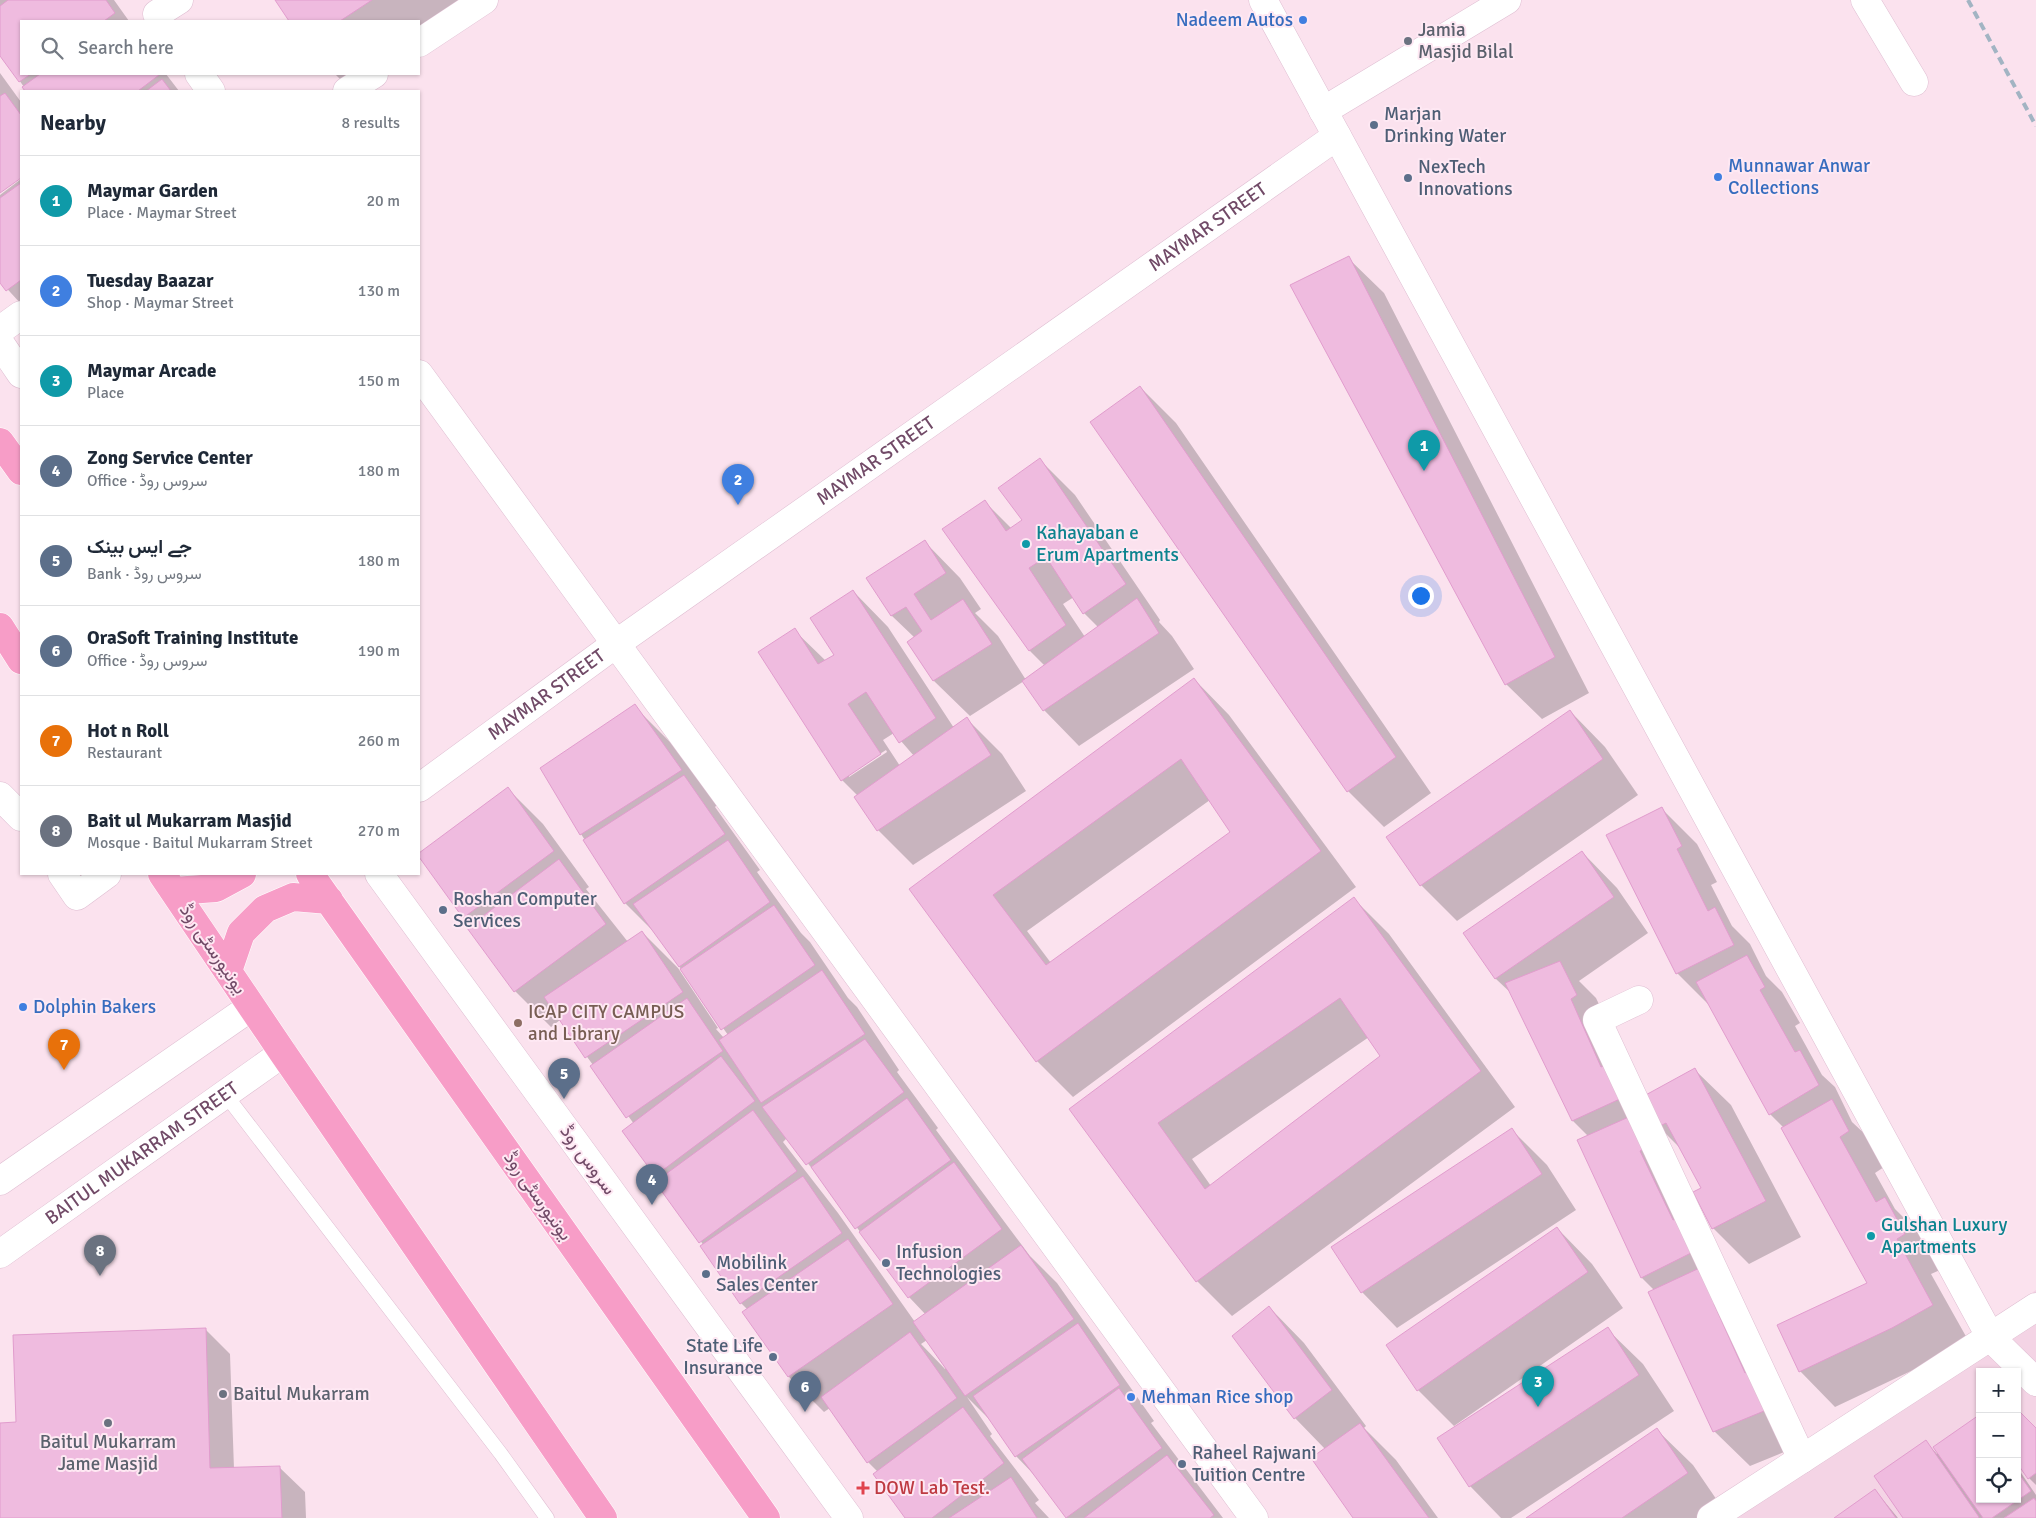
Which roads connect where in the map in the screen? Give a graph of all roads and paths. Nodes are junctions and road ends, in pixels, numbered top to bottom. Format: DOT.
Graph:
graph roads {
  1 [pos="484,0"];
  2 [pos="1263,0"];
  3 [pos="1507,0"];
  4 [pos="1865,0"];
  5 [pos="420,43"];
  6 [pos="200,75"];
  7 [pos="372,75"];
  8 [pos="1914,82"];
  9 [pos="210,90"];
  10 [pos="349,90"];
  11 [pos="1322,111"];
  12 [pos="1337,136"];
  13 [pos="20,316"];
  14 [pos="0,330"];
  15 [pos="0,343"];
  16 [pos="20,373"];
  17 [pos="420,375"];
  18 [pos="0,442"];
  19 [pos="20,468"];
  20 [pos="0,626"];
  21 [pos="617,643"];
  22 [pos="20,658"];
  23 [pos="420,787"];
  24 [pos="0,796"];
  25 [pos="20,815"];
  26 [pos="63,875"];
  27 [pos="106,875"];
  28 [pos="240,875"];
  29 [pos="311,875"];
  30 [pos="380,875"];
  31 [pos="168,882"];
  32 [pos="328,900"];
  33 [pos="228,971"];
  34 [pos="1639,1000"];
  35 [pos="251,1007"];
  36 [pos="283,1053"];
  37 [pos="226,1094"];
  38 [pos="0,1182"];
  39 [pos="0,1254"];
  40 [pos="2036,1307"];
  41 [pos="1991,1338"];
  42 [pos="2036,1382"];
  43 [pos="1802,1459"];
  44 [pos="547,1518"];
  45 [pos="603,1518"];
  46 [pos="766,1518"];
  47 [pos="849,1518"];
  48 [pos="1254,1518"];
  49 [pos="1711,1518"];
  1 -- 5 [label="street"];
  2 -- 11 [label="street"];
  3 -- 11 [label="street"];
  4 -- 8 [label="street"];
  6 -- 9 [label="street"];
  7 -- 10 [label="street"];
  11 -- 12 [label="street"];
  12 -- 21 [label="street, MAYMAR STREET"];
  12 -- 41 [label="street"];
  13 -- 14 [label="street"];
  15 -- 16 [label="street"];
  17 -- 21 [label="street"];
  18 -- 19 [label="main road"];
  20 -- 22 [label="main road"];
  21 -- 23 [label="street, MAYMAR STREET"];
  21 -- 48 [label="street"];
  24 -- 25 [label="street"];
  26 -- 27 [label="street"];
  28 -- 31 [label="main road"];
  29 -- 32 [label="main road, یونیورسٹی روڈ"];
  30 -- 47 [label="street, سروس روڈ"];
  31 -- 33 [label="main road, یونیورسٹی روڈ"];
  32 -- 33 [label="main road"];
  32 -- 46 [label="main road, یونیورسٹی روڈ"];
  33 -- 35 [label="main road, یونیورسٹی روڈ"];
  34 -- 43 [label="street"];
  35 -- 36 [label="main road, یونیورسٹی روڈ"];
  35 -- 38 [label="street"];
  36 -- 37 [label="street, BAITUL MUKARRAM STREET"];
  36 -- 45 [label="main road, یونیورسٹی روڈ"];
  37 -- 39 [label="street, BAITUL MUKARRAM STREET"];
  37 -- 44 [label="lane"];
  40 -- 41 [label="street"];
  41 -- 42 [label="street"];
  41 -- 43 [label="street"];
  43 -- 49 [label="street"];
}
